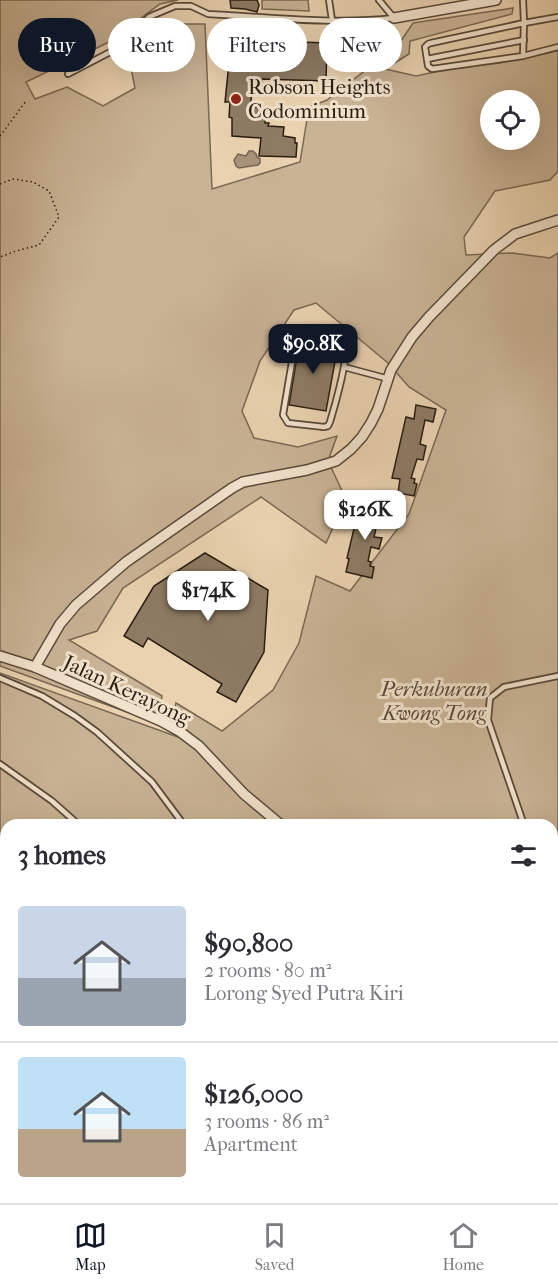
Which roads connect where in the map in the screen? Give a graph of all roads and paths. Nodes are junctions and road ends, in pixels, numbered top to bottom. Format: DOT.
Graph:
graph roads {
  1 [pos="329,0"];
  2 [pos="379,0"];
  3 [pos="496,0"];
  4 [pos="523,0"];
  5 [pos="190,3"];
  6 [pos="558,17"];
  7 [pos="332,18"];
  8 [pos="394,18"];
  9 [pos="319,19"];
  10 [pos="524,23"];
  11 [pos="524,40"];
  12 [pos="558,47"];
  13 [pos="523,56"];
  14 [pos="427,59"];
  15 [pos="68,75"];
  16 [pos="26,101"];
  17 [pos="0,136"];
  18 [pos="0,184"];
  19 [pos="558,220"];
  20 [pos="0,257"];
  21 [pos="344,367"];
  22 [pos="389,379"];
  23 [pos="0,656"];
  24 [pos="34,667"];
  25 [pos="558,676"];
  26 [pos="0,678"];
  27 [pos="0,764"];
  28 [pos="72,819"];
  29 [pos="179,819"];
  30 [pos="274,819"];
  31 [pos="522,819"];
  1 -- 7 [label="lane"];
  2 -- 8 [label="lane"];
  3 -- 8 [label="street"];
  4 -- 10 [label="lane"];
  5 -- 9 [label="lane"];
  5 -- 15 [label="lane"];
  6 -- 10 [label="lane"];
  10 -- 11 [label="lane"];
  10 -- 14 [label="lane"];
  11 -- 13 [label="lane"];
  11 -- 14 [label="lane"];
  12 -- 13 [label="lane"];
  13 -- 14 [label="lane"];
  16 -- 17 [label="path"];
  18 -- 20 [label="path"];
  19 -- 22 [label="street"];
  21 -- 21 [label="lane"];
  21 -- 22 [label="lane"];
  22 -- 24 [label="street"];
  23 -- 24 [label="street, Jalan Kerayong"];
  24 -- 30 [label="street, Jalan Kerayong"];
  25 -- 31 [label="lane"];
  26 -- 29 [label="lane"];
  27 -- 28 [label="lane"];
}
